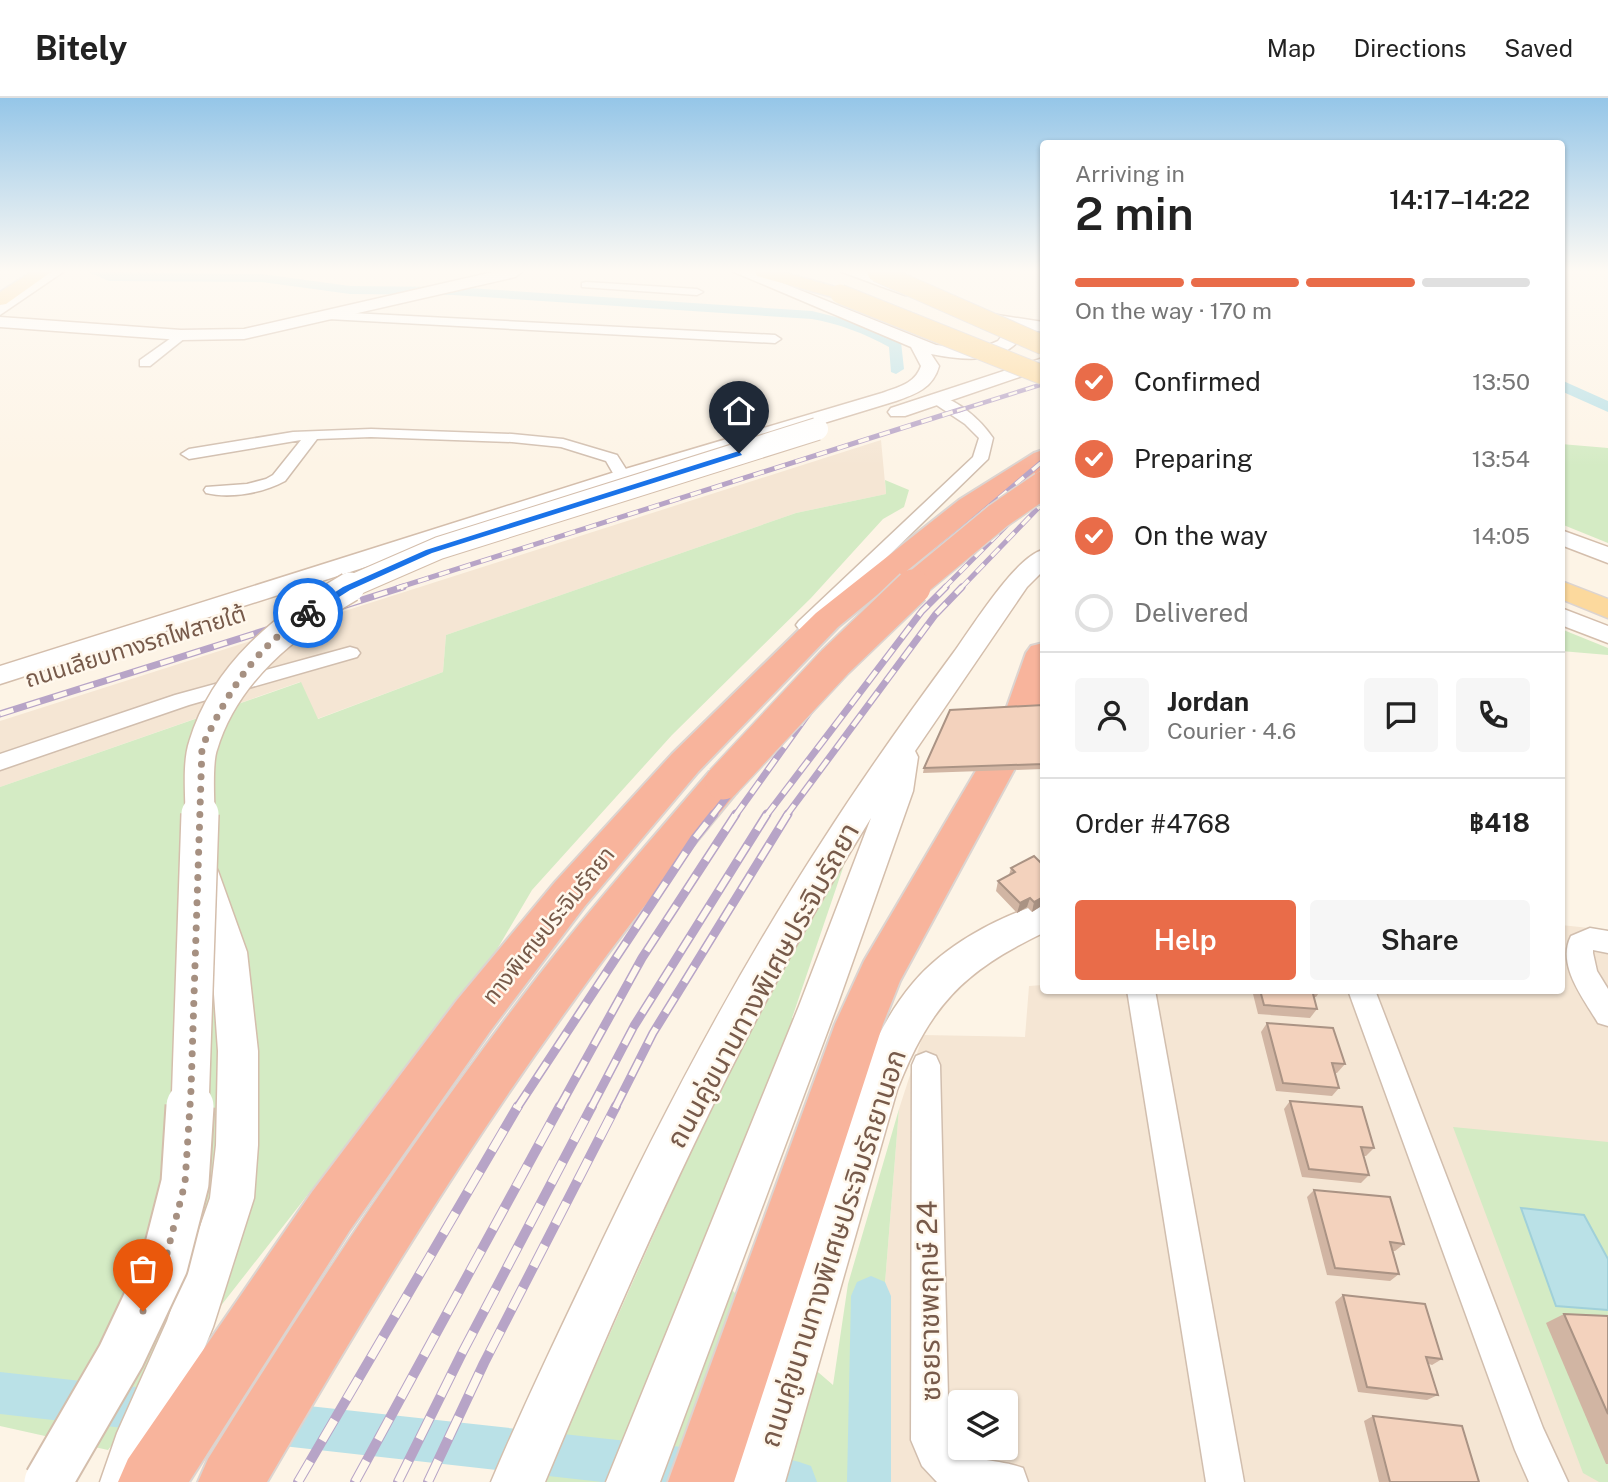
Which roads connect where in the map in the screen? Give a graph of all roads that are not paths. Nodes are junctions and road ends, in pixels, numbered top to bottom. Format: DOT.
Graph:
graph roads {
  1 [pos="179,337"];
  2 [pos="729,337"];
  3 [pos="901,337"];
  4 [pos="947,337"];
  5 [pos="994,337"];
  6 [pos="1012,337"];
  7 [pos="1024,337"];
  8 [pos="775,339"];
  9 [pos="919,344"];
  10 [pos="1040,344"];
  11 [pos="1040,354"];
  12 [pos="145,363"];
  13 [pos="1040,364"];
  14 [pos="1040,374"];
  15 [pos="984,383"];
  16 [pos="930,392"];
  17 [pos="865,414"];
  18 [pos="314,434"];
  19 [pos="189,454"];
  20 [pos="1040,460"];
  21 [pos="623,477"];
  22 [pos="1040,487"];
  23 [pos="212,490"];
  24 [pos="1565,539"];
  25 [pos="1608,556"];
  26 [pos="1040,560"];
  27 [pos="372,563"];
  28 [pos="1565,566"];
  29 [pos="1608,583"];
  30 [pos="1565,591"];
  31 [pos="1608,609"];
  32 [pos="1565,618"];
  33 [pos="1608,635"];
  34 [pos="350,653"];
  35 [pos="1040,662"];
  36 [pos="0,675"];
  37 [pos="0,686"];
  38 [pos="907,738"];
  39 [pos="0,762"];
  40 [pos="199,865"];
  41 [pos="1040,919"];
  42 [pos="1608,942"];
  43 [pos="1142,994"];
  44 [pos="1362,994"];
  45 [pos="1608,1014"];
  46 [pos="926,1065"];
  47 [pos="359,1135"];
  48 [pos="48,1482"];
  49 [pos="127,1482"];
  50 [pos="151,1482"];
  51 [pos="231,1482"];
  52 [pos="518,1482"];
  53 [pos="633,1482"];
  54 [pos="701,1482"];
  55 [pos="758,1482"];
  56 [pos="1009,1482"];
  57 [pos="1225,1482"];
  58 [pos="1549,1482"];
  1 -- 12 [label="street"];
  2 -- 8 [label="street"];
  3 -- 9 [label="main road"];
  4 -- 14 [label="main road, bridge"];
  5 -- 11 [label="main road"];
  6 -- 9 [label="main road"];
  7 -- 10 [label="main road, bridge"];
  9 -- 16 [label="main road"];
  13 -- 15 [label="main road, ถนนเลียบทางรถไฟสายใต้"];
  15 -- 16 [label="main road, ถนนเลียบทางรถไฟสายใต้"];
  15 -- 17 [label="main road"];
  16 -- 17 [label="main road"];
  16 -- 21 [label="main road, ถนนเลียบทางรถไฟสายใต้"];
  16 -- 27 [label="main road, ถนนเลียบทางรถไฟสายใต้"];
  16 -- 47 [label="street"];
  17 -- 40 [label="main road, bridge"];
  18 -- 19 [label="street"];
  18 -- 21 [label="street"];
  18 -- 23 [label="street"];
  20 -- 50 [label="highway, ทางพิเศษประจิมรัถยา"];
  21 -- 27 [label="main road, ถนนเลียบทางรถไฟสายใต้"];
  22 -- 51 [label="highway, ทางพิเศษประจิมรัถยา, bridge"];
  24 -- 25 [label="main road"];
  26 -- 38 [label="main road, ถนนคู่ขนานทางพิเศษประจิมรัถยา"];
  27 -- 36 [label="main road, ถนนเลียบทางรถไฟสายใต้"];
  27 -- 37 [label="main road, ถนนเลียบทางรถไฟสายใต้"];
  28 -- 29 [label="main road"];
  30 -- 31 [label="main road"];
  32 -- 33 [label="main road"];
  34 -- 39 [label="street"];
  35 -- 54 [label="highway"];
  38 -- 52 [label="main road, ถนนคู่ขนานทางพิเศษประจิมรัถยา"];
  38 -- 53 [label="main road"];
  40 -- 48 [label="main road, bridge"];
  40 -- 49 [label="main road"];
  41 -- 55 [label="main road, ถนนคู่ขนานทางพิเศษประจิมรัถยานอก"];
  42 -- 45 [label="street"];
  43 -- 57 [label="street"];
  44 -- 58 [label="street"];
  46 -- 56 [label="street, ซอยราชพฤกษ์ 24"];
}
